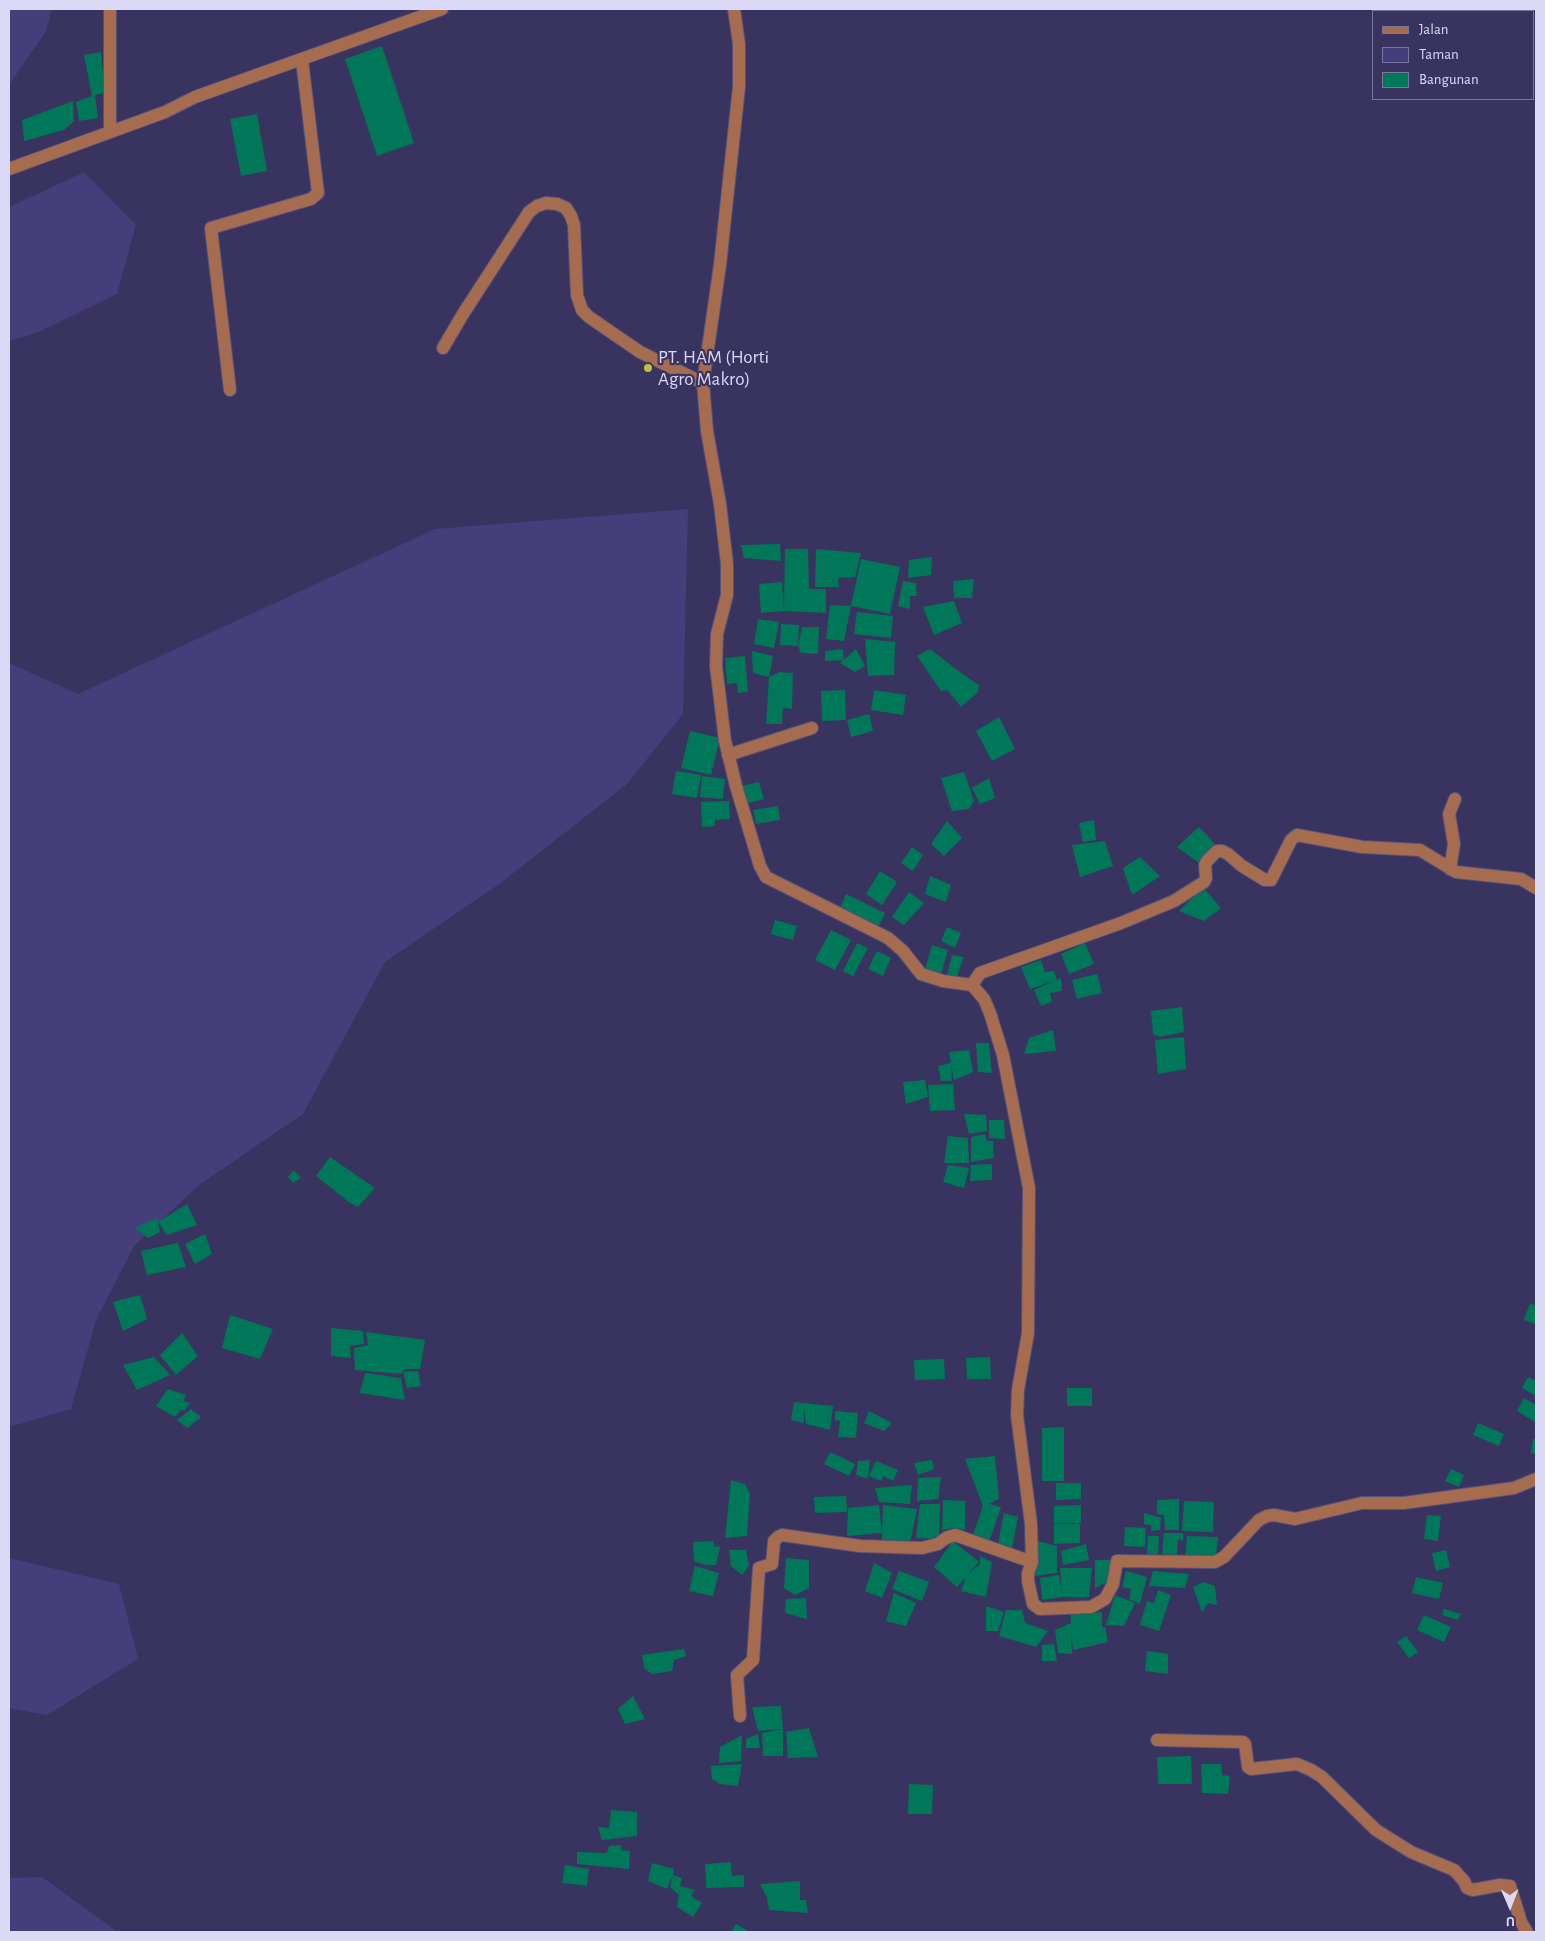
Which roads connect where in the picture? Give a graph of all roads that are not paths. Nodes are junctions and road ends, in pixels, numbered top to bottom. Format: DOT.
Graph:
graph roads {
  1 [pos="110,9"];
  2 [pos="442,9"];
  3 [pos="734,9"];
  4 [pos="302,60"];
  5 [pos="110,132"];
  6 [pos="9,169"];
  7 [pos="443,348"];
  8 [pos="703,383"];
  9 [pos="230,390"];
  10 [pos="812,728"];
  11 [pos="728,755"];
  12 [pos="1455,799"];
  13 [pos="1450,869"];
  14 [pos="1536,888"];
  15 [pos="972,985"];
  16 [pos="1536,1479"];
  17 [pos="1032,1562"];
  18 [pos="740,1716"];
  19 [pos="1157,1740"];
  20 [pos="1528,1932"];
  1 -- 5 [label="street"];
  2 -- 4 [label="street"];
  3 -- 8 [label="street"];
  4 -- 5 [label="street"];
  4 -- 9 [label="street"];
  5 -- 6 [label="street"];
  7 -- 8 [label="street"];
  8 -- 11 [label="street"];
  10 -- 11 [label="street"];
  11 -- 15 [label="street"];
  12 -- 13 [label="street"];
  13 -- 14 [label="street"];
  13 -- 15 [label="street"];
  15 -- 17 [label="street"];
  16 -- 17 [label="street"];
  17 -- 18 [label="street"];
  19 -- 20 [label="street"];
}
